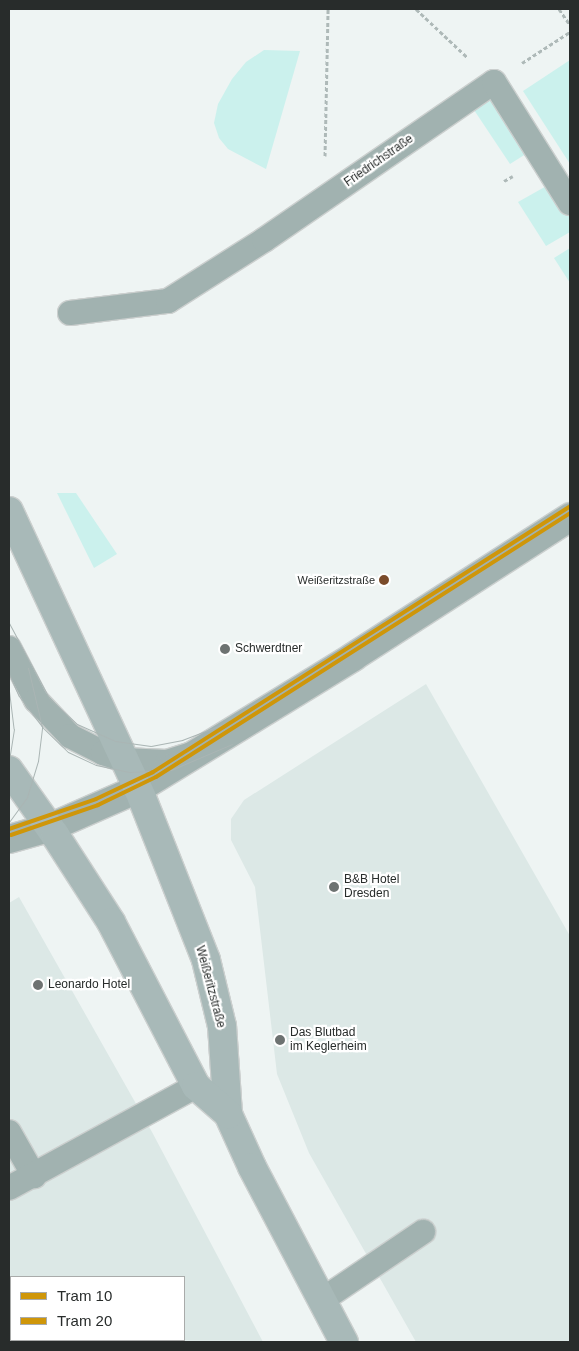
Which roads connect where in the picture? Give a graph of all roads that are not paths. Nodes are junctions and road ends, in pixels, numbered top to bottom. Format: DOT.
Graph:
graph roads {
  1 [pos="570,203"];
  2 [pos="70,313"];
  3 [pos="9,510"];
  4 [pos="570,517"];
  5 [pos="9,648"];
  6 [pos="197,753"];
  7 [pos="124,760"];
  8 [pos="9,770"];
  9 [pos="138,790"];
  10 [pos="49,828"];
  11 [pos="9,839"];
  12 [pos="196,1086"];
  13 [pos="228,1114"];
  14 [pos="9,1132"];
  15 [pos="34,1176"];
  16 [pos="9,1188"];
  17 [pos="423,1232"];
  18 [pos="322,1300"];
  19 [pos="344,1342"];
  1 -- 2 [label="lane, Friedrichstraße"];
  3 -- 7 [label="main road, Weißeritzstraße"];
  4 -- 6 [label="street"];
  5 -- 7 [label="lane"];
  6 -- 7 [label="lane"];
  6 -- 9 [label="street"];
  7 -- 9 [label="main road, Weißeritzstraße"];
  8 -- 10 [label="main road, Weißeritzstraße"];
  9 -- 10 [label="street"];
  9 -- 13 [label="main road, Weißeritzstraße"];
  10 -- 11 [label="street"];
  10 -- 12 [label="main road, Weißeritzstraße"];
  12 -- 13 [label="main road, Weißeritzstraße"];
  12 -- 15 [label="lane"];
  13 -- 18 [label="main road, Weißeritzstraße"];
  14 -- 15 [label="lane"];
  15 -- 16 [label="lane"];
  17 -- 18 [label="lane"];
  18 -- 19 [label="main road, Weißeritzstraße"];
}
